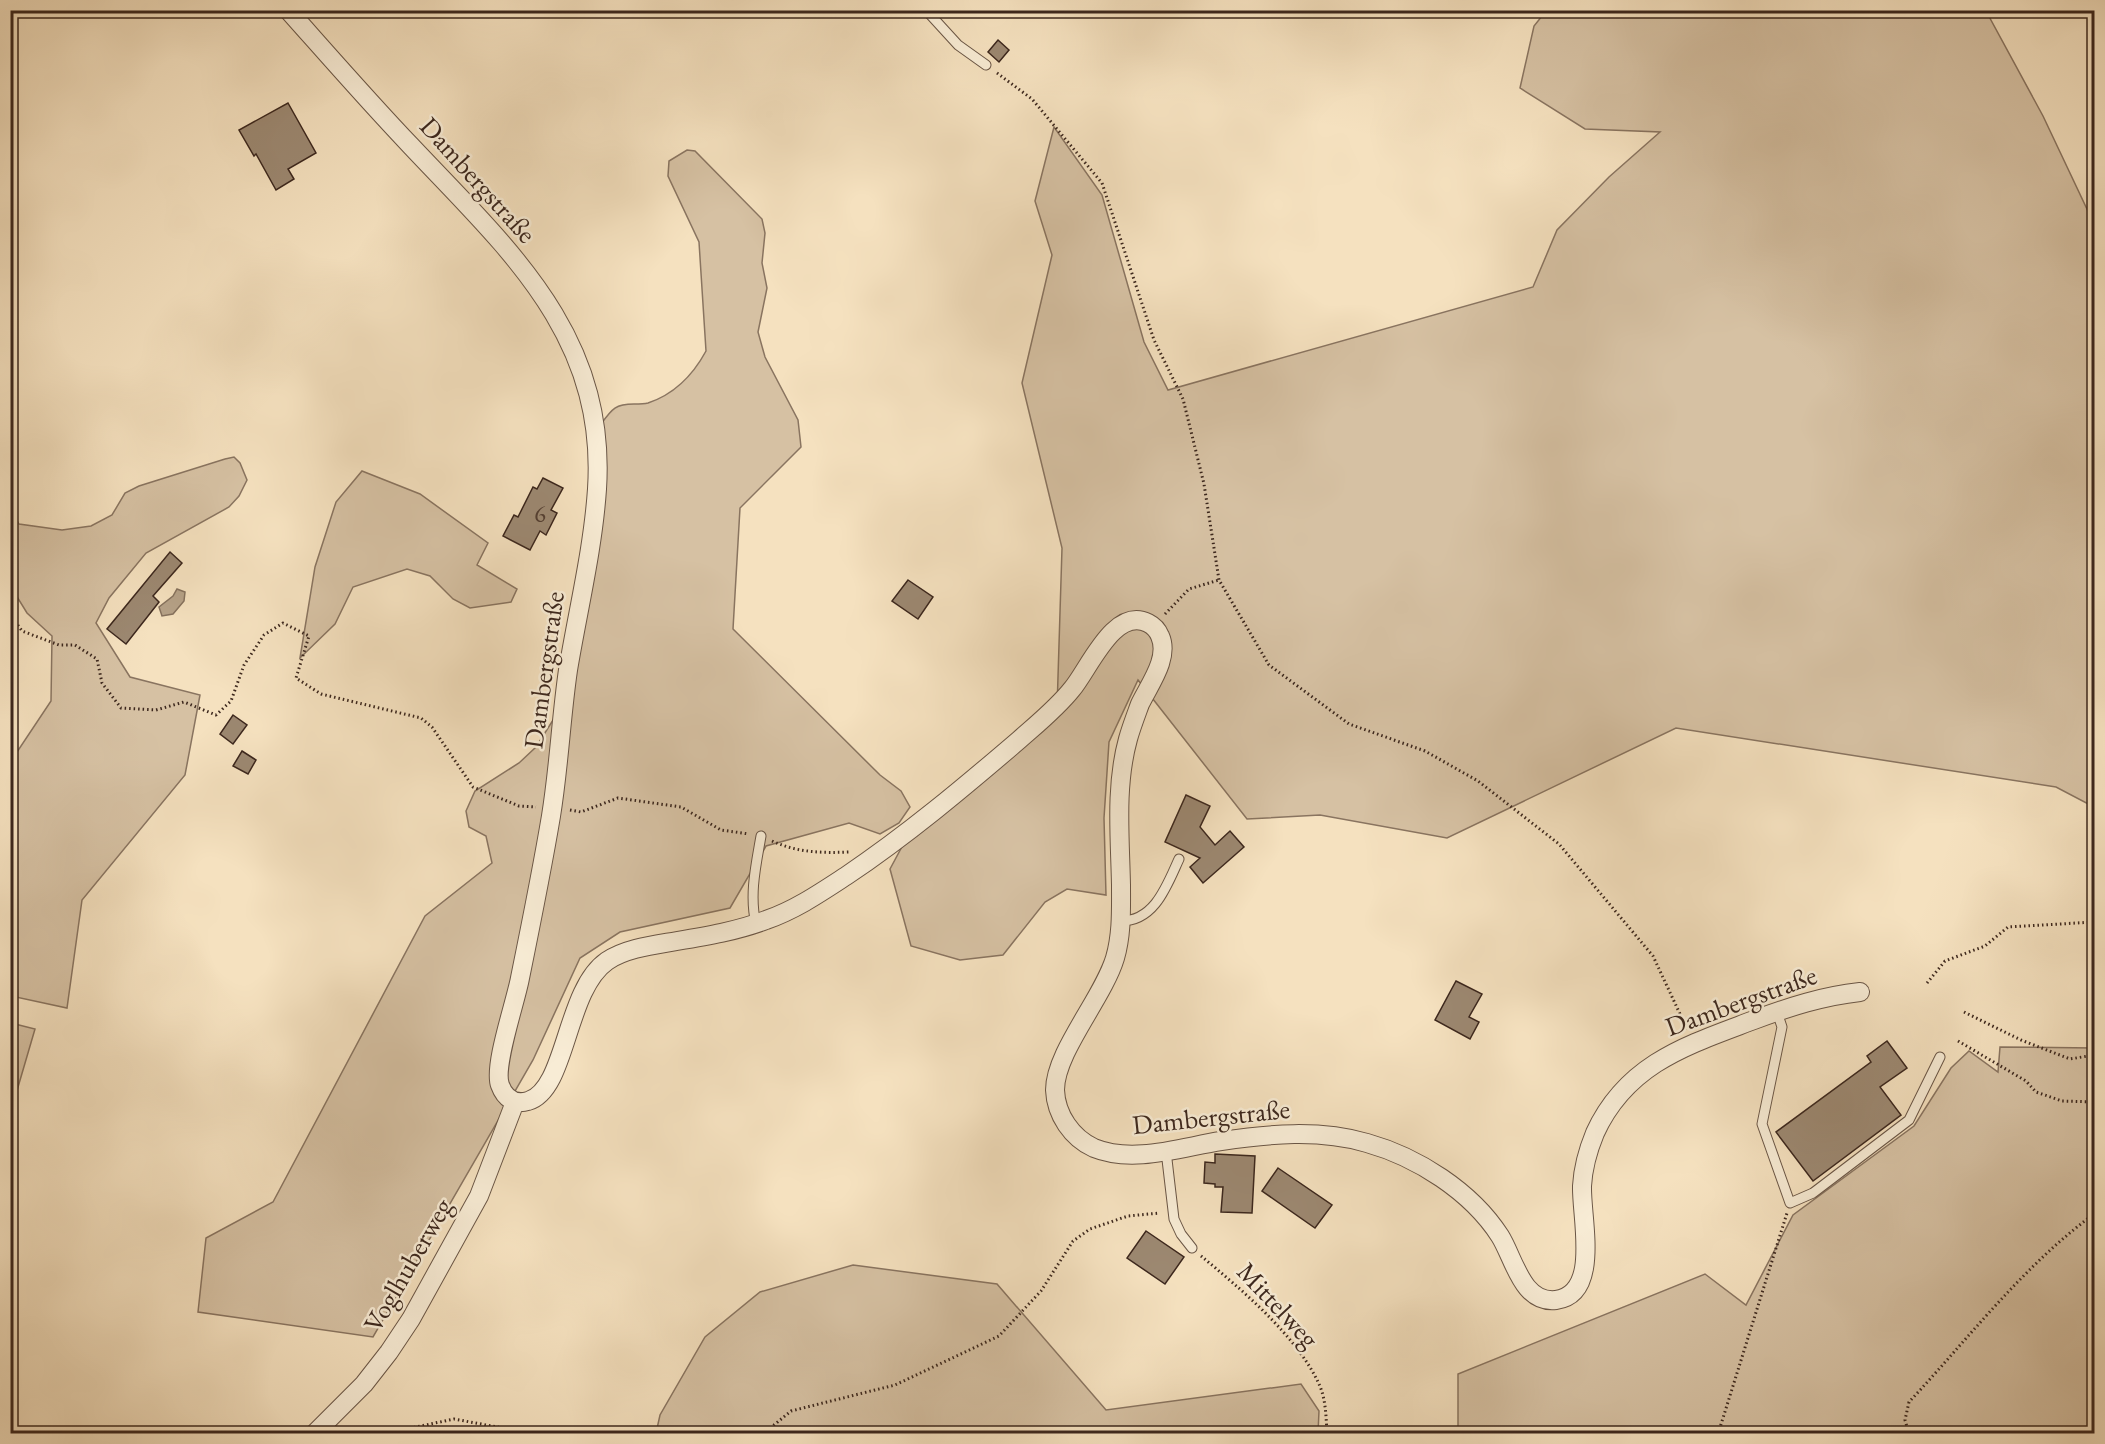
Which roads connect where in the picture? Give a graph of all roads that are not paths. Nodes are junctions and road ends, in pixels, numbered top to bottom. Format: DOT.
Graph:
graph roads {
  1 [pos="288,10"];
  2 [pos="926,10"];
  3 [pos="986,65"];
  4 [pos="761,836"];
  5 [pos="1179,859"];
  6 [pos="1121,921"];
  7 [pos="756,924"];
  8 [pos="1860,992"];
  9 [pos="1777,1012"];
  10 [pos="1940,1057"];
  11 [pos="515,1102"];
  12 [pos="1166,1151"];
  13 [pos="1192,1248"];
  14 [pos="314,1434"];
  1 -- 11 [label="street, Dambergstraße"];
  2 -- 3 [label="lane"];
  4 -- 7 [label="lane"];
  5 -- 6 [label="lane"];
  6 -- 7 [label="street, Dambergstraße"];
  6 -- 12 [label="street, Dambergstraße"];
  7 -- 11 [label="street"];
  8 -- 9 [label="street, Dambergstraße"];
  9 -- 10 [label="lane"];
  9 -- 12 [label="street, Dambergstraße"];
  11 -- 14 [label="street, Voglhuberweg"];
  12 -- 13 [label="lane"];
}
